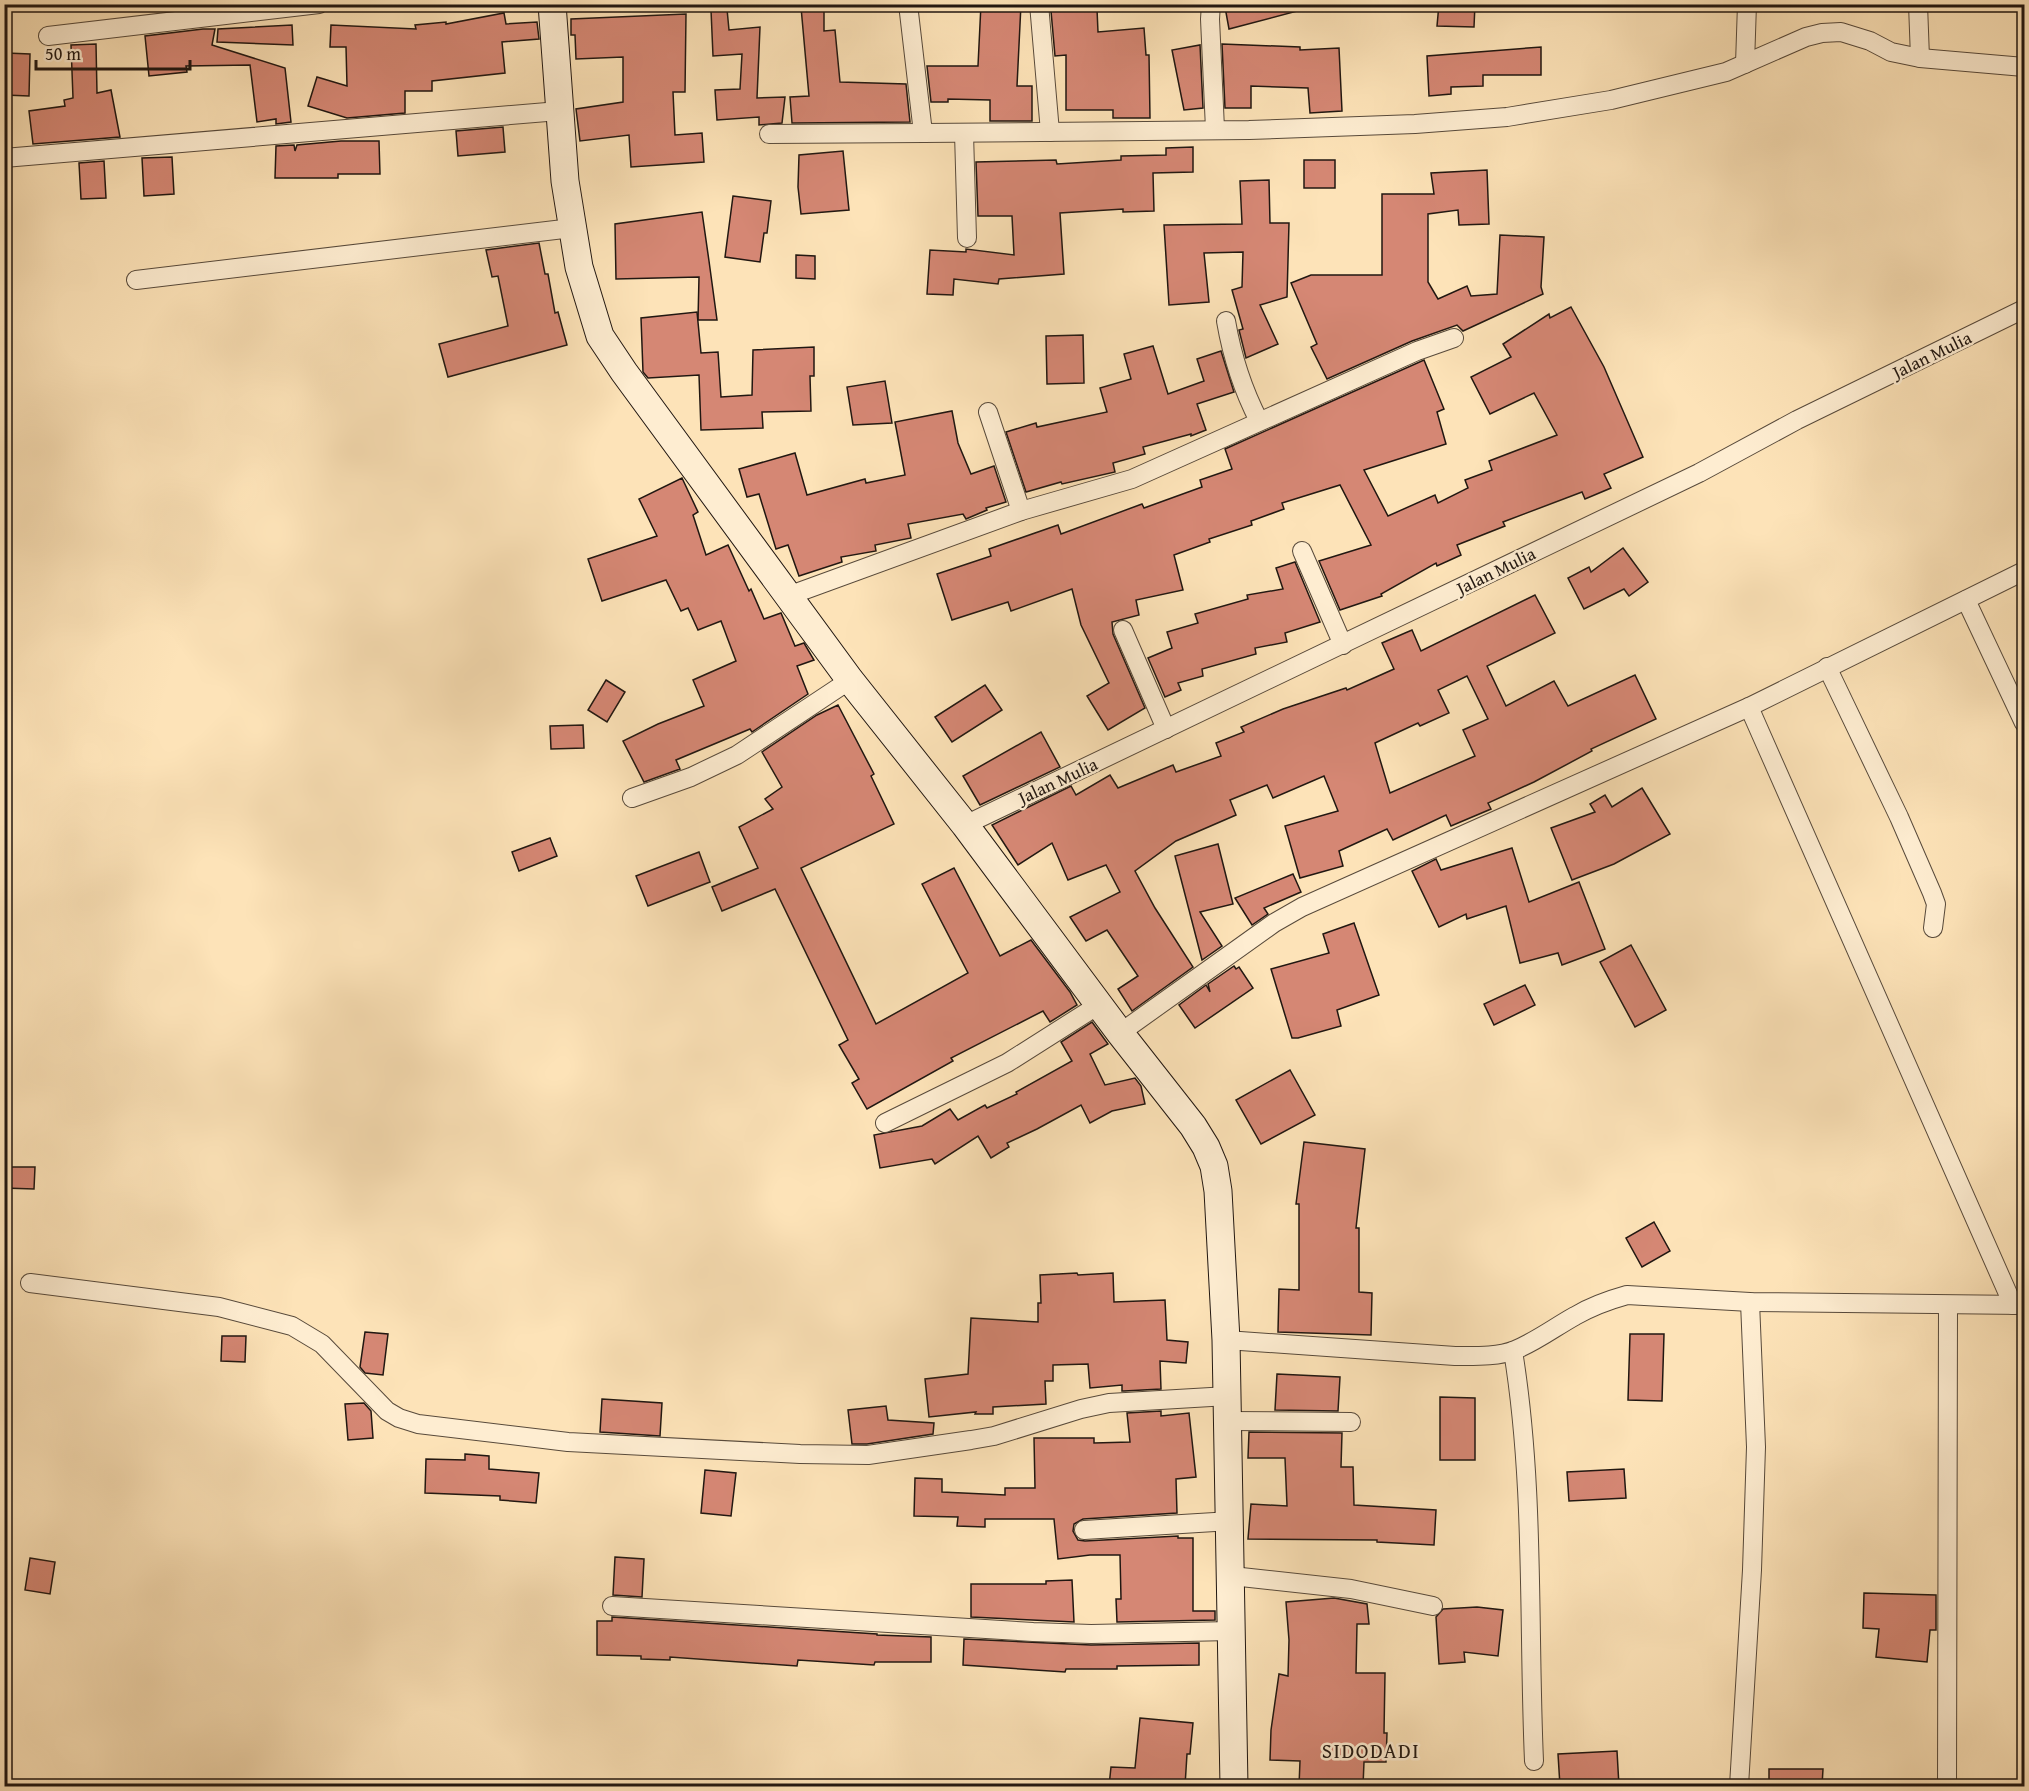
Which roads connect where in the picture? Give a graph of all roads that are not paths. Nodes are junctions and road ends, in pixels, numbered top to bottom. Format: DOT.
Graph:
graph roads {
  1 [pos="319,4"];
  2 [pos="552,4"];
  3 [pos="908,4"];
  4 [pos="1039,4"];
  5 [pos="1211,4"];
  6 [pos="1747,4"];
  7 [pos="1918,4"];
  8 [pos="48,36"];
  9 [pos="1920,58"];
  10 [pos="1745,64"];
  11 [pos="2025,67"];
  12 [pos="559,111"];
  13 [pos="1215,129"];
  14 [pos="964,132"];
  15 [pos="1050,132"];
  16 [pos="923,133"];
  17 [pos="768,134"];
  18 [pos="4,158"];
  19 [pos="572,228"];
  20 [pos="967,238"];
  21 [pos="136,280"];
  22 [pos="2025,309"];
  23 [pos="1226,321"];
  24 [pos="1454,338"];
  25 [pos="988,412"];
  26 [pos="1259,421"];
  27 [pos="1021,511"];
  28 [pos="1302,551"];
  29 [pos="2025,571"];
  30 [pos="788,596"];
  31 [pos="1966,600"];
  32 [pos="1123,630"];
  33 [pos="1343,645"];
  34 [pos="1827,667"];
  35 [pos="850,680"];
  36 [pos="1749,707"];
  37 [pos="2025,723"];
  38 [pos="1166,729"];
  39 [pos="632,798"];
  40 [pos="965,825"];
  41 [pos="1933,928"];
  42 [pos="1100,1004"];
  43 [pos="1120,1033"];
  44 [pos="885,1123"];
  45 [pos="30,1283"];
  46 [pos="1750,1302"];
  47 [pos="1948,1305"];
  48 [pos="2019,1305"];
  49 [pos="1226,1340"];
  50 [pos="1513,1351"];
  51 [pos="1228,1408"];
  52 [pos="1351,1422"];
  53 [pos="1231,1521"];
  54 [pos="1084,1530"];
  55 [pos="1232,1576"];
  56 [pos="612,1606"];
  57 [pos="1433,1606"];
  58 [pos="1231,1631"];
  59 [pos="1534,1761"];
  60 [pos="1234,1786"];
  61 [pos="1739,1786"];
  62 [pos="1947,1786"];
  1 -- 8 [label="street"];
  2 -- 12 [label="main road"];
  3 -- 16 [label="street"];
  4 -- 15 [label="street"];
  5 -- 13 [label="street"];
  6 -- 10 [label="street"];
  7 -- 9 [label="street"];
  9 -- 10 [label="street"];
  9 -- 11 [label="street"];
  10 -- 13 [label="street"];
  12 -- 18 [label="street"];
  12 -- 19 [label="main road"];
  13 -- 15 [label="street"];
  14 -- 15 [label="street"];
  14 -- 16 [label="street"];
  14 -- 20 [label="street"];
  16 -- 17 [label="street"];
  19 -- 21 [label="street"];
  19 -- 30 [label="main road"];
  22 -- 33 [label="street, Jalan Mulia"];
  23 -- 26 [label="street"];
  24 -- 26 [label="street"];
  25 -- 27 [label="street"];
  26 -- 27 [label="street"];
  27 -- 30 [label="street"];
  28 -- 33 [label="street"];
  29 -- 31 [label="street"];
  30 -- 35 [label="main road"];
  31 -- 34 [label="street"];
  31 -- 37 [label="street"];
  32 -- 38 [label="street"];
  33 -- 38 [label="street, Jalan Mulia"];
  34 -- 36 [label="street"];
  34 -- 41 [label="street"];
  35 -- 39 [label="street"];
  35 -- 40 [label="main road"];
  36 -- 43 [label="street"];
  36 -- 48 [label="street"];
  38 -- 40 [label="street, Jalan Mulia"];
  40 -- 42 [label="main road"];
  42 -- 43 [label="main road"];
  42 -- 44 [label="street"];
  43 -- 49 [label="main road"];
  45 -- 51 [label="street"];
  46 -- 47 [label="street"];
  46 -- 50 [label="street"];
  46 -- 61 [label="street"];
  47 -- 48 [label="street"];
  47 -- 62 [label="street"];
  49 -- 50 [label="street"];
  49 -- 51 [label="main road"];
  50 -- 59 [label="street"];
  51 -- 52 [label="street"];
  51 -- 53 [label="main road"];
  53 -- 54 [label="street"];
  53 -- 55 [label="main road"];
  55 -- 57 [label="street"];
  55 -- 58 [label="main road"];
  56 -- 58 [label="street"];
  58 -- 60 [label="main road"];
}
